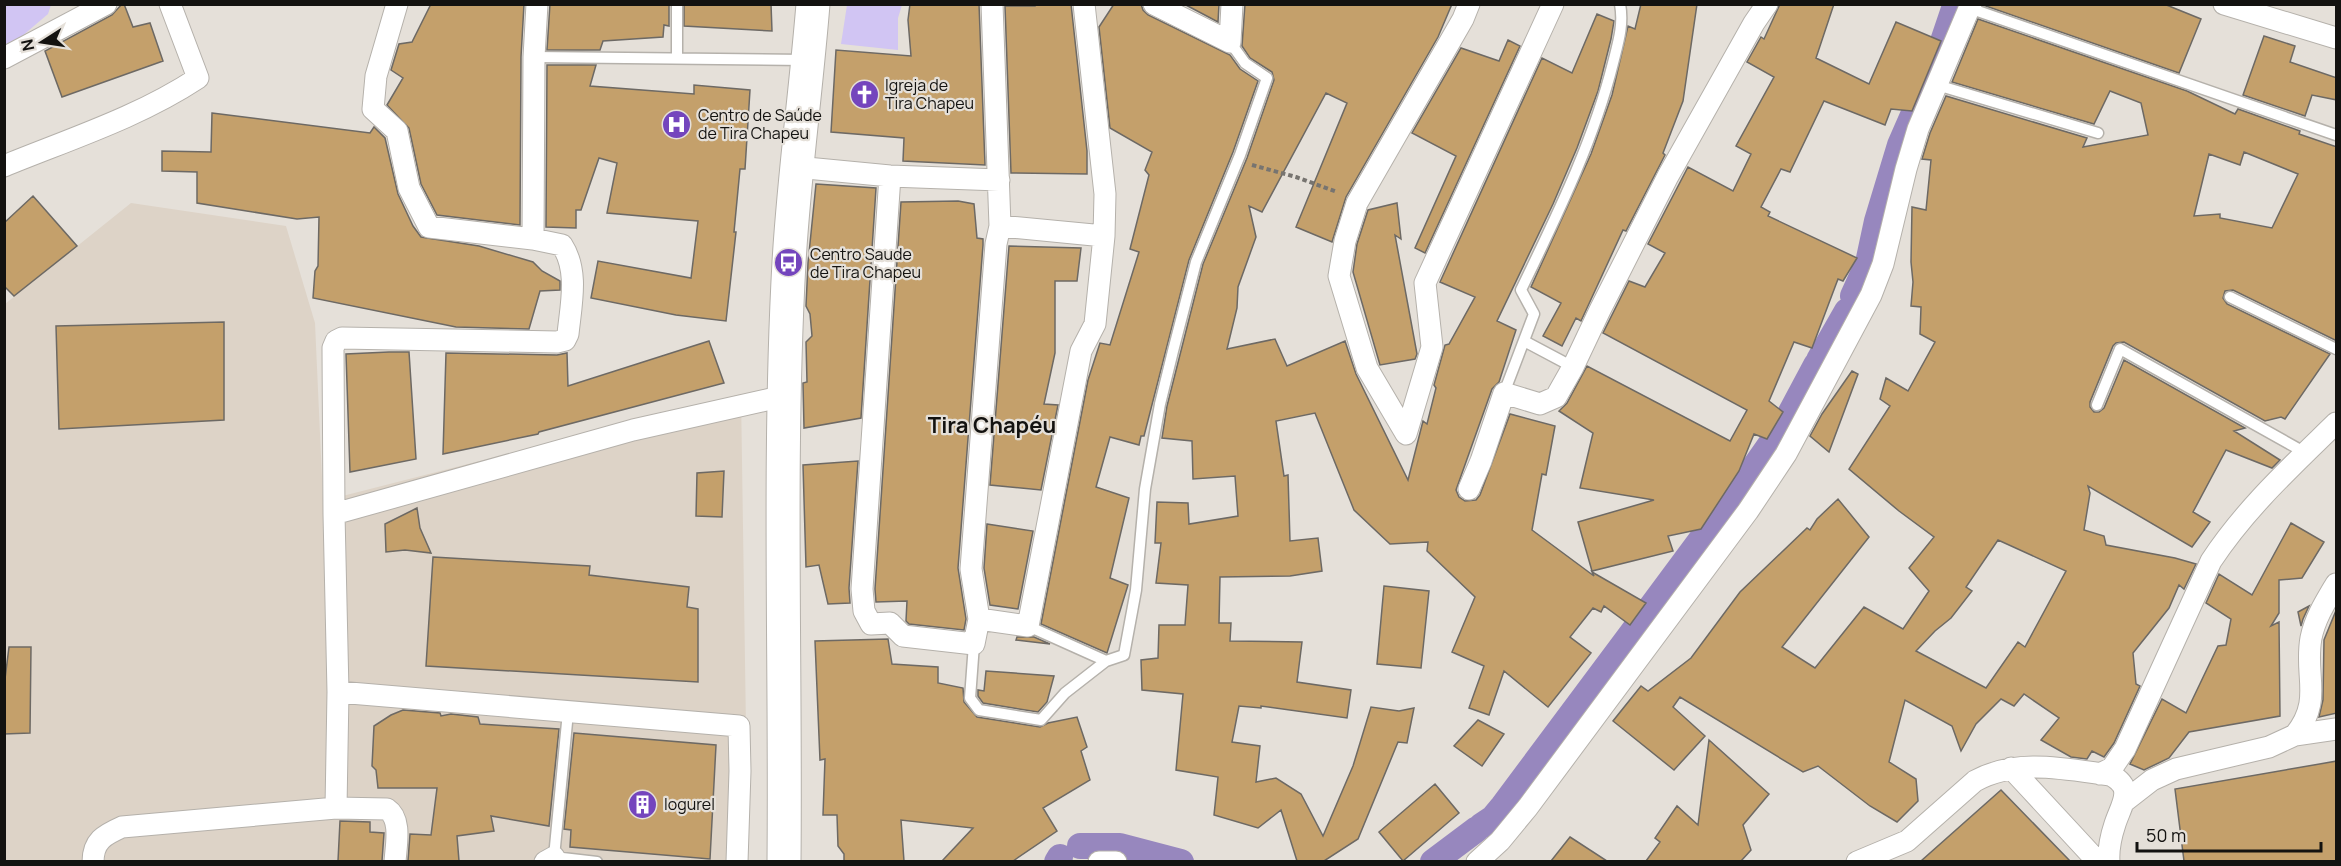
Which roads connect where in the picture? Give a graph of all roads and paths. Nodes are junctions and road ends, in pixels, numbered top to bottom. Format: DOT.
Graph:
graph roads {
  1 [pos="106,4"];
  2 [pos="170,4"];
  3 [pos="396,4"];
  4 [pos="537,4"];
  5 [pos="677,4"];
  6 [pos="813,4"];
  7 [pos="992,4"];
  8 [pos="1084,4"];
  9 [pos="1154,4"];
  10 [pos="1232,4"];
  11 [pos="1469,4"];
  12 [pos="1620,4"];
  13 [pos="2224,4"];
  14 [pos="1970,6"];
  15 [pos="1556,7"];
  16 [pos="1759,7"];
  17 [pos="2337,38"];
  18 [pos="1230,42"];
  19 [pos="534,57"];
  20 [pos="4,58"];
  21 [pos="677,58"];
  22 [pos="808,60"];
  23 [pos="1937,84"];
  24 [pos="2098,133"];
  25 [pos="2337,135"];
  26 [pos="1237,161"];
  27 [pos="4,166"];
  28 [pos="796,167"];
  29 [pos="890,176"];
  30 [pos="999,180"];
  31 [pos="1357,202"];
  32 [pos="1000,226"];
  33 [pos="1104,236"];
  34 [pos="533,239"];
  35 [pos="2230,297"];
  36 [pos="1524,341"];
  37 [pos="2337,349"];
  38 [pos="1573,367"];
  39 [pos="1504,393"];
  40 [pos="784,396"];
  41 [pos="2097,405"];
  42 [pos="2336,424"];
  43 [pos="2304,452"];
  44 [pos="1469,489"];
  45 [pos="334,514"];
  46 [pos="2337,584"];
  47 [pos="979,619"];
  48 [pos="1028,626"];
  49 [pos="974,644"];
  50 [pos="1106,661"];
  51 [pos="338,692"];
  52 [pos="568,712"];
  53 [pos="2337,729"];
  54 [pos="2295,735"];
  55 [pos="2011,768"];
  56 [pos="2100,774"];
  57 [pos="2125,801"];
  58 [pos="336,808"];
  59 [pos="549,859"];
  60 [pos="93,861"];
  61 [pos="395,861"];
  62 [pos="597,861"];
  63 [pos="737,861"];
  64 [pos="784,861"];
  65 [pos="1099,861"];
  66 [pos="1116,861"];
  67 [pos="1477,861"];
  68 [pos="1857,861"];
  69 [pos="2098,861"];
  70 [pos="2109,861"];
  1 -- 20 [label="street"];
  2 -- 27 [label="street"];
  3 -- 34 [label="street"];
  4 -- 19 [label="street"];
  5 -- 21 [label="lane"];
  6 -- 22 [label="main road"];
  7 -- 30 [label="street"];
  8 -- 33 [label="street"];
  9 -- 18 [label="street"];
  10 -- 18 [label="street"];
  11 -- 31 [label="street"];
  12 -- 36 [label="lane"];
  13 -- 17 [label="street"];
  14 -- 23 [label="street"];
  14 -- 25 [label="lane"];
  15 -- 31 [label="street"];
  16 -- 38 [label="street"];
  18 -- 26 [label="lane"];
  19 -- 21 [label="lane"];
  19 -- 34 [label="street"];
  21 -- 22 [label="lane"];
  22 -- 28 [label="main road"];
  23 -- 24 [label="lane"];
  23 -- 67 [label="street"];
  26 -- 31 [label="path"];
  26 -- 50 [label="lane"];
  28 -- 29 [label="street"];
  28 -- 40 [label="main road"];
  29 -- 30 [label="street"];
  29 -- 49 [label="street"];
  30 -- 32 [label="street"];
  32 -- 33 [label="street"];
  32 -- 47 [label="street"];
  33 -- 48 [label="street"];
  34 -- 45 [label="street"];
  35 -- 37 [label="lane"];
  36 -- 38 [label="lane"];
  36 -- 39 [label="lane"];
  38 -- 39 [label="street"];
  39 -- 44 [label="street"];
  40 -- 45 [label="street"];
  40 -- 64 [label="main road"];
  41 -- 43 [label="lane"];
  42 -- 43 [label="street"];
  43 -- 56 [label="street"];
  45 -- 51 [label="street"];
  46 -- 54 [label="street"];
  47 -- 48 [label="street"];
  47 -- 49 [label="street"];
  48 -- 50 [label="lane"];
  49 -- 50 [label="lane"];
  51 -- 52 [label="street"];
  51 -- 58 [label="street"];
  52 -- 59 [label="lane"];
  52 -- 63 [label="street"];
  53 -- 54 [label="street"];
  54 -- 57 [label="street"];
  55 -- 56 [label="street"];
  55 -- 68 [label="street"];
  55 -- 69 [label="street"];
  56 -- 57 [label="street"];
  57 -- 70 [label="street"];
  58 -- 60 [label="street"];
  58 -- 61 [label="street"];
  59 -- 62 [label="lane"];
  65 -- 66 [label="street"];
}
